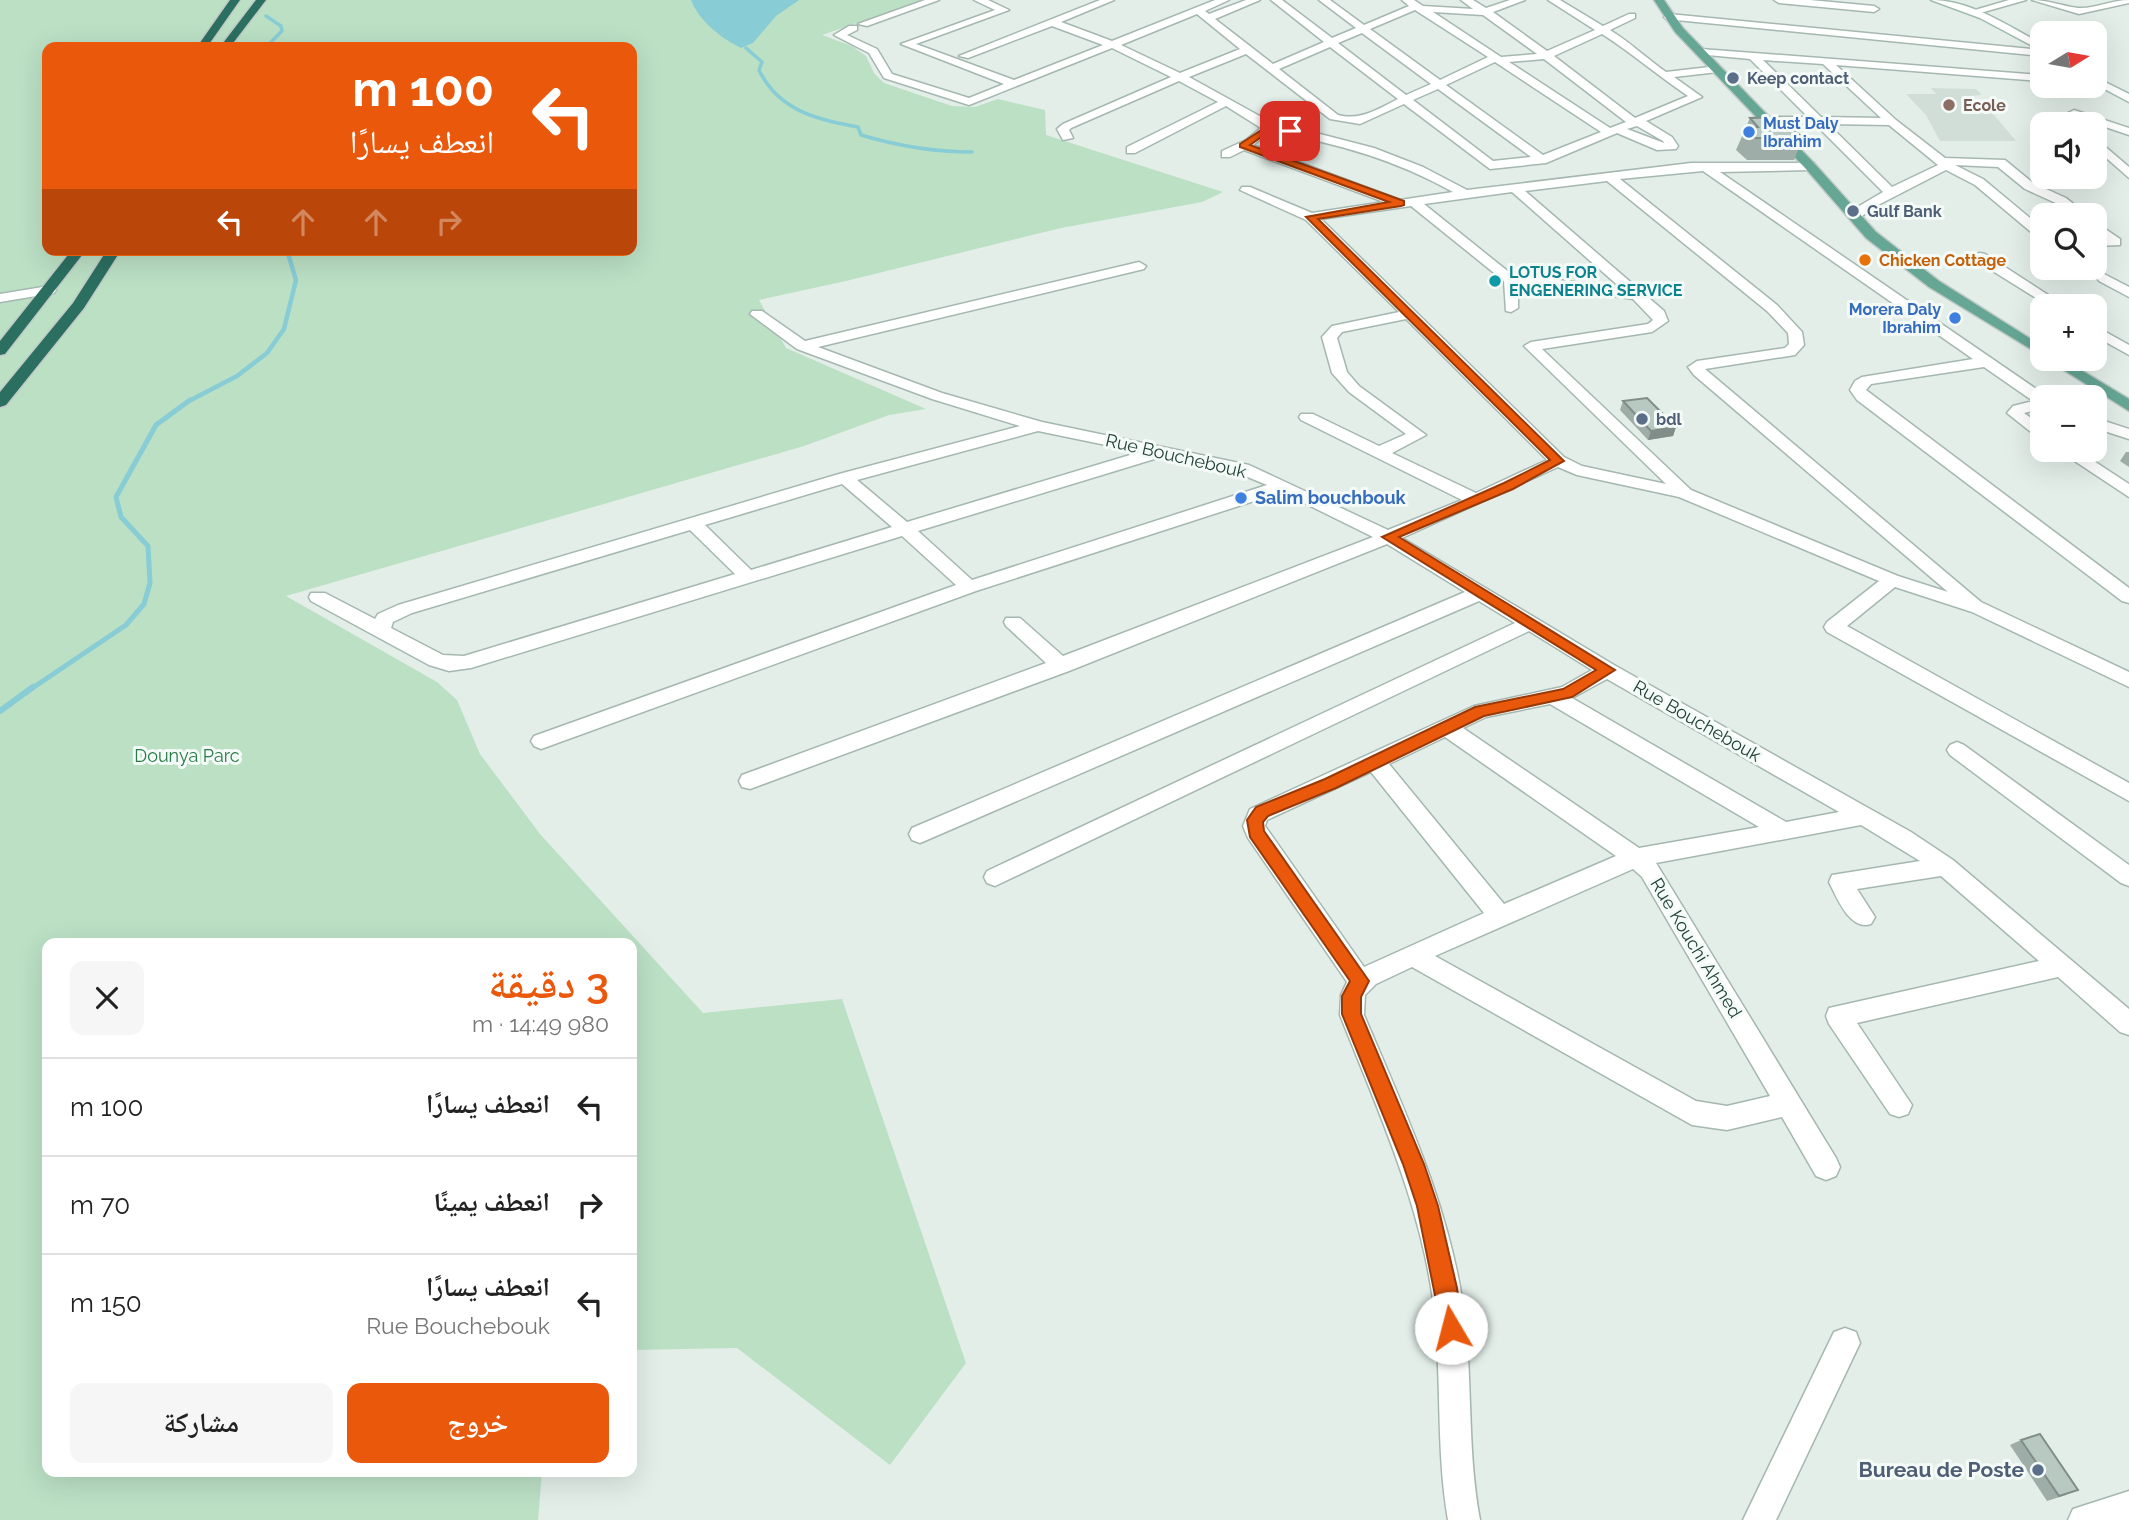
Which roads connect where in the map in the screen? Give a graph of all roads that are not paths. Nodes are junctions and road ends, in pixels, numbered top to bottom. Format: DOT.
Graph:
graph roads {
  1 [pos="235,0"];
  2 [pos="261,0"];
  3 [pos="934,0"];
  4 [pos="979,0"];
  5 [pos="1109,0"];
  6 [pos="1224,0"];
  7 [pos="1255,0"];
  8 [pos="1276,0"];
  9 [pos="1324,0"];
  10 [pos="1466,0"];
  11 [pos="1520,0"];
  12 [pos="1553,0"];
  13 [pos="1659,0"];
  14 [pos="1779,0"];
  15 [pos="1936,0"];
  16 [pos="2021,0"];
  17 [pos="2036,0"];
  18 [pos="2129,0"];
  19 [pos="1414,5"];
  20 [pos="1874,9"];
  21 [pos="1198,10"];
  22 [pos="1484,12"];
  23 [pos="1973,12"];
  24 [pos="1632,16"];
  25 [pos="1670,17"];
  26 [pos="1208,19"];
  27 [pos="1051,22"];
  28 [pos="1362,29"];
  29 [pos="1603,30"];
  30 [pos="206,42"];
  31 [pos="229,42"];
  32 [pos="1331,42"];
  33 [pos="2030,43"];
  34 [pos="906,44"];
  35 [pos="1118,46"];
  36 [pos="882,48"];
  37 [pos="1249,49"];
  38 [pos="2030,49"];
  39 [pos="1701,52"];
  40 [pos="964,55"];
  41 [pos="1546,56"];
  42 [pos="1754,57"];
  43 [pos="1497,59"];
  44 [pos="1827,63"];
  45 [pos="1272,68"];
  46 [pos="1718,68"];
  47 [pos="1665,75"];
  48 [pos="1180,76"];
  49 [pos="2030,77"];
  50 [pos="1014,83"];
  51 [pos="1437,84"];
  52 [pos="2107,88"];
  53 [pos="2129,99"];
  54 [pos="1405,100"];
  55 [pos="1226,102"];
  56 [pos="1766,120"];
  57 [pos="1818,121"];
  58 [pos="1637,122"];
  59 [pos="1892,122"];
  60 [pos="2107,125"];
  61 [pos="2113,127"];
  62 [pos="1269,128"];
  63 [pos="2107,130"];
  64 [pos="1613,131"];
  65 [pos="2129,132"];
  66 [pos="1067,138"];
  67 [pos="1243,145"];
  68 [pos="1131,150"];
  69 [pos="2107,153"];
  70 [pos="1226,154"];
  71 [pos="1542,160"];
  72 [pos="1946,165"];
  73 [pos="1810,166"];
  74 [pos="1708,169"];
  75 [pos="2129,174"];
  76 [pos="1611,178"];
  77 [pos="1515,188"];
  78 [pos="1246,190"];
  79 [pos="1465,194"];
  80 [pos="1892,194"];
  81 [pos="1408,202"];
  82 [pos="2065,203"];
  83 [pos="1854,215"];
  84 [pos="1311,217"];
  85 [pos="2030,231"];
  86 [pos="2107,236"];
  87 [pos="2107,242"];
  88 [pos="74,256"];
  89 [pos="110,256"];
  90 [pos="1980,257"];
  91 [pos="1139,266"];
  92 [pos="1511,278"];
  93 [pos="2107,280"];
  94 [pos="49,290"];
  95 [pos="2129,293"];
  96 [pos="2038,294"];
  97 [pos="1637,295"];
  98 [pos="0,298"];
  99 [pos="1511,308"];
  100 [pos="757,314"];
  101 [pos="1411,314"];
  102 [pos="2107,337"];
  103 [pos="2030,344"];
  104 [pos="802,346"];
  105 [pos="0,351"];
  106 [pos="2129,351"];
  107 [pos="1984,362"];
  108 [pos="2072,371"];
  109 [pos="2030,394"];
  110 [pos="0,402"];
  111 [pos="2030,406"];
  112 [pos="2129,406"];
  113 [pos="1307,417"];
  114 [pos="2030,424"];
  115 [pos="1039,426"];
  116 [pos="2107,427"];
  117 [pos="2129,434"];
  118 [pos="1157,452"];
  119 [pos="1380,452"];
  120 [pos="1558,461"];
  121 [pos="2084,462"];
  122 [pos="845,478"];
  123 [pos="1283,486"];
  124 [pos="2129,492"];
  125 [pos="1684,493"];
  126 [pos="1476,500"];
  127 [pos="693,523"];
  128 [pos="900,529"];
  129 [pos="1388,537"];
  130 [pos="747,576"];
  131 [pos="1892,580"];
  132 [pos="969,587"];
  133 [pos="1480,593"];
  134 [pos="318,597"];
  135 [pos="2129,597"];
  136 [pos="1979,608"];
  137 [pos="1013,622"];
  138 [pos="1531,623"];
  139 [pos="381,628"];
  140 [pos="1062,666"];
  141 [pos="1608,670"];
  142 [pos="2129,680"];
  143 [pos="1554,697"];
  144 [pos="1446,727"];
  145 [pos="541,741"];
  146 [pos="1957,750"];
  147 [pos="1375,762"];
  148 [pos="750,781"];
  149 [pos="2129,793"];
  150 [pos="1863,816"];
  151 [pos="1784,831"];
  152 [pos="920,834"];
  153 [pos="1636,858"];
  154 [pos="1945,866"];
  155 [pos="995,877"];
  156 [pos="2129,877"];
  157 [pos="1500,916"];
  158 [pos="1863,917"];
  159 [pos="1412,955"];
  160 [pos="2063,966"];
  161 [pos="1360,981"];
  162 [pos="2129,1024"];
  163 [pos="1788,1104"];
  164 [pos="1899,1104"];
  165 [pos="1826,1167"];
  166 [pos="1844,1343"];
  167 [pos="2129,1507"];
  168 [pos="1464,1520"];
  169 [pos="1759,1520"];
  170 [pos="2084,1520"];
  1 -- 30 [label="highway"];
  2 -- 31 [label="highway"];
  3 -- 36 [label="street"];
  4 -- 34 [label="street"];
  5 -- 27 [label="street"];
  6 -- 21 [label="street"];
  7 -- 26 [label="street"];
  8 -- 32 [label="street"];
  9 -- 28 [label="street"];
  10 -- 22 [label="street"];
  11 -- 22 [label="street"];
  12 -- 29 [label="street"];
  13 -- 25 [label="main road"];
  14 -- 20 [label="street"];
  15 -- 23 [label="street"];
  16 -- 23 [label="street"];
  17 -- 18 [label="street"];
  19 -- 22 [label="street"];
  19 -- 28 [label="street"];
  19 -- 43 [label="street"];
  21 -- 26 [label="street"];
  21 -- 35 [label="street"];
  22 -- 41 [label="street"];
  23 -- 33 [label="street"];
  24 -- 29 [label="street"];
  25 -- 38 [label="street"];
  25 -- 39 [label="main road"];
  26 -- 35 [label="street"];
  26 -- 37 [label="street"];
  27 -- 35 [label="street"];
  27 -- 40 [label="street"];
  28 -- 32 [label="street"];
  28 -- 51 [label="street"];
  29 -- 41 [label="street"];
  29 -- 47 [label="street"];
  32 -- 45 [label="street"];
  32 -- 54 [label="street"];
  34 -- 36 [label="street"];
  34 -- 50 [label="street"];
  35 -- 48 [label="street"];
  35 -- 50 [label="street"];
  36 -- 50 [label="street"];
  37 -- 45 [label="street"];
  37 -- 48 [label="street"];
  39 -- 42 [label="street"];
  39 -- 46 [label="main road"];
  41 -- 43 [label="street"];
  41 -- 58 [label="street"];
  42 -- 44 [label="street"];
  42 -- 57 [label="street"];
  43 -- 51 [label="street"];
  43 -- 64 [label="street"];
  44 -- 49 [label="street"];
  44 -- 59 [label="street"];
  45 -- 54 [label="street"];
  46 -- 47 [label="street"];
  46 -- 56 [label="main road"];
  47 -- 58 [label="street"];
  48 -- 55 [label="street"];
  48 -- 66 [label="street"];
  51 -- 54 [label="street"];
  51 -- 71 [label="street"];
  52 -- 53 [label="street"];
  54 -- 71 [label="street"];
  55 -- 62 [label="street"];
  55 -- 68 [label="street"];
  56 -- 57 [label="street"];
  56 -- 73 [label="main road"];
  57 -- 59 [label="street"];
  57 -- 80 [label="street"];
  58 -- 64 [label="street"];
  58 -- 64 [label="street"];
  59 -- 72 [label="street"];
  60 -- 61 [label="street"];
  61 -- 63 [label="street"];
  61 -- 65 [label="street"];
  62 -- 67 [label="street"];
  62 -- 79 [label="street"];
  64 -- 71 [label="street"];
  67 -- 70 [label="street"];
  67 -- 81 [label="street"];
  69 -- 75 [label="street"];
  72 -- 80 [label="street"];
  72 -- 82 [label="street"];
  72 -- 85 [label="street"];
  73 -- 74 [label="street"];
  73 -- 83 [label="main road"];
  74 -- 76 [label="street"];
  74 -- 107 [label="street"];
  76 -- 77 [label="street"];
  76 -- 136 [label="street"];
  77 -- 79 [label="street"];
  77 -- 97 [label="street"];
  78 -- 84 [label="street"];
  79 -- 81 [label="street"];
  80 -- 83 [label="street"];
  81 -- 84 [label="street"];
  81 -- 92 [label="street"];
  83 -- 103 [label="main road"];
  84 -- 101 [label="street"];
  86 -- 87 [label="street"];
  88 -- 94 [label="highway"];
  89 -- 110 [label="highway"];
  90 -- 96 [label="street"];
  91 -- 104 [label="street"];
  92 -- 97 [label="street"];
  92 -- 99 [label="street"];
  93 -- 95 [label="street"];
  94 -- 98 [label="street"];
  94 -- 105 [label="highway"];
  97 -- 125 [label="street"];
  100 -- 104 [label="street, Rue Bouchebouk"];
  101 -- 119 [label="street"];
  101 -- 120 [label="street"];
  102 -- 106 [label="street"];
  104 -- 115 [label="street, Rue Bouchebouk"];
  107 -- 109 [label="street"];
  107 -- 135 [label="street"];
  108 -- 112 [label="main road"];
  111 -- 114 [label="street"];
  113 -- 119 [label="street"];
  115 -- 118 [label="street, Rue Bouchebouk"];
  115 -- 122 [label="street"];
  116 -- 117 [label="street"];
  118 -- 123 [label="street, Rue Bouchebouk"];
  118 -- 128 [label="street"];
  119 -- 126 [label="street"];
  120 -- 125 [label="street"];
  120 -- 126 [label="street"];
  121 -- 124 [label="street"];
  122 -- 127 [label="street"];
  122 -- 128 [label="street"];
  123 -- 129 [label="street, Rue Bouchebouk"];
  123 -- 132 [label="street"];
  125 -- 131 [label="street"];
  126 -- 129 [label="street"];
  127 -- 130 [label="street"];
  127 -- 139 [label="street"];
  128 -- 130 [label="street"];
  128 -- 132 [label="street"];
  129 -- 133 [label="street, Rue Bouchebouk"];
  129 -- 140 [label="street"];
  130 -- 139 [label="street"];
  131 -- 136 [label="street"];
  131 -- 149 [label="street"];
  132 -- 145 [label="street"];
  133 -- 138 [label="street, Rue Bouchebouk"];
  133 -- 152 [label="street"];
  134 -- 139 [label="street"];
  136 -- 142 [label="street"];
  137 -- 140 [label="street"];
  138 -- 141 [label="street, Rue Bouchebouk"];
  138 -- 155 [label="street"];
  140 -- 148 [label="street"];
  141 -- 143 [label="street"];
  141 -- 150 [label="street, Rue Bouchebouk"];
  143 -- 144 [label="street"];
  143 -- 151 [label="street"];
  144 -- 147 [label="street"];
  144 -- 153 [label="street, Rue Kouchi Ahmed"];
  146 -- 156 [label="street"];
  147 -- 157 [label="street"];
  147 -- 161 [label="street"];
  150 -- 151 [label="street"];
  150 -- 154 [label="street, Rue Bouchebouk"];
  151 -- 153 [label="street"];
  153 -- 157 [label="street"];
  153 -- 163 [label="street, Rue Kouchi Ahmed"];
  154 -- 158 [label="street"];
  154 -- 160 [label="street, Rue Bouchebouk"];
  157 -- 159 [label="street"];
  159 -- 161 [label="street"];
  159 -- 163 [label="street"];
  160 -- 162 [label="street, Rue Bouchebouk"];
  160 -- 164 [label="street"];
  161 -- 168 [label="street"];
  163 -- 165 [label="street, Rue Kouchi Ahmed"];
  166 -- 169 [label="street"];
  167 -- 170 [label="street"];
}
